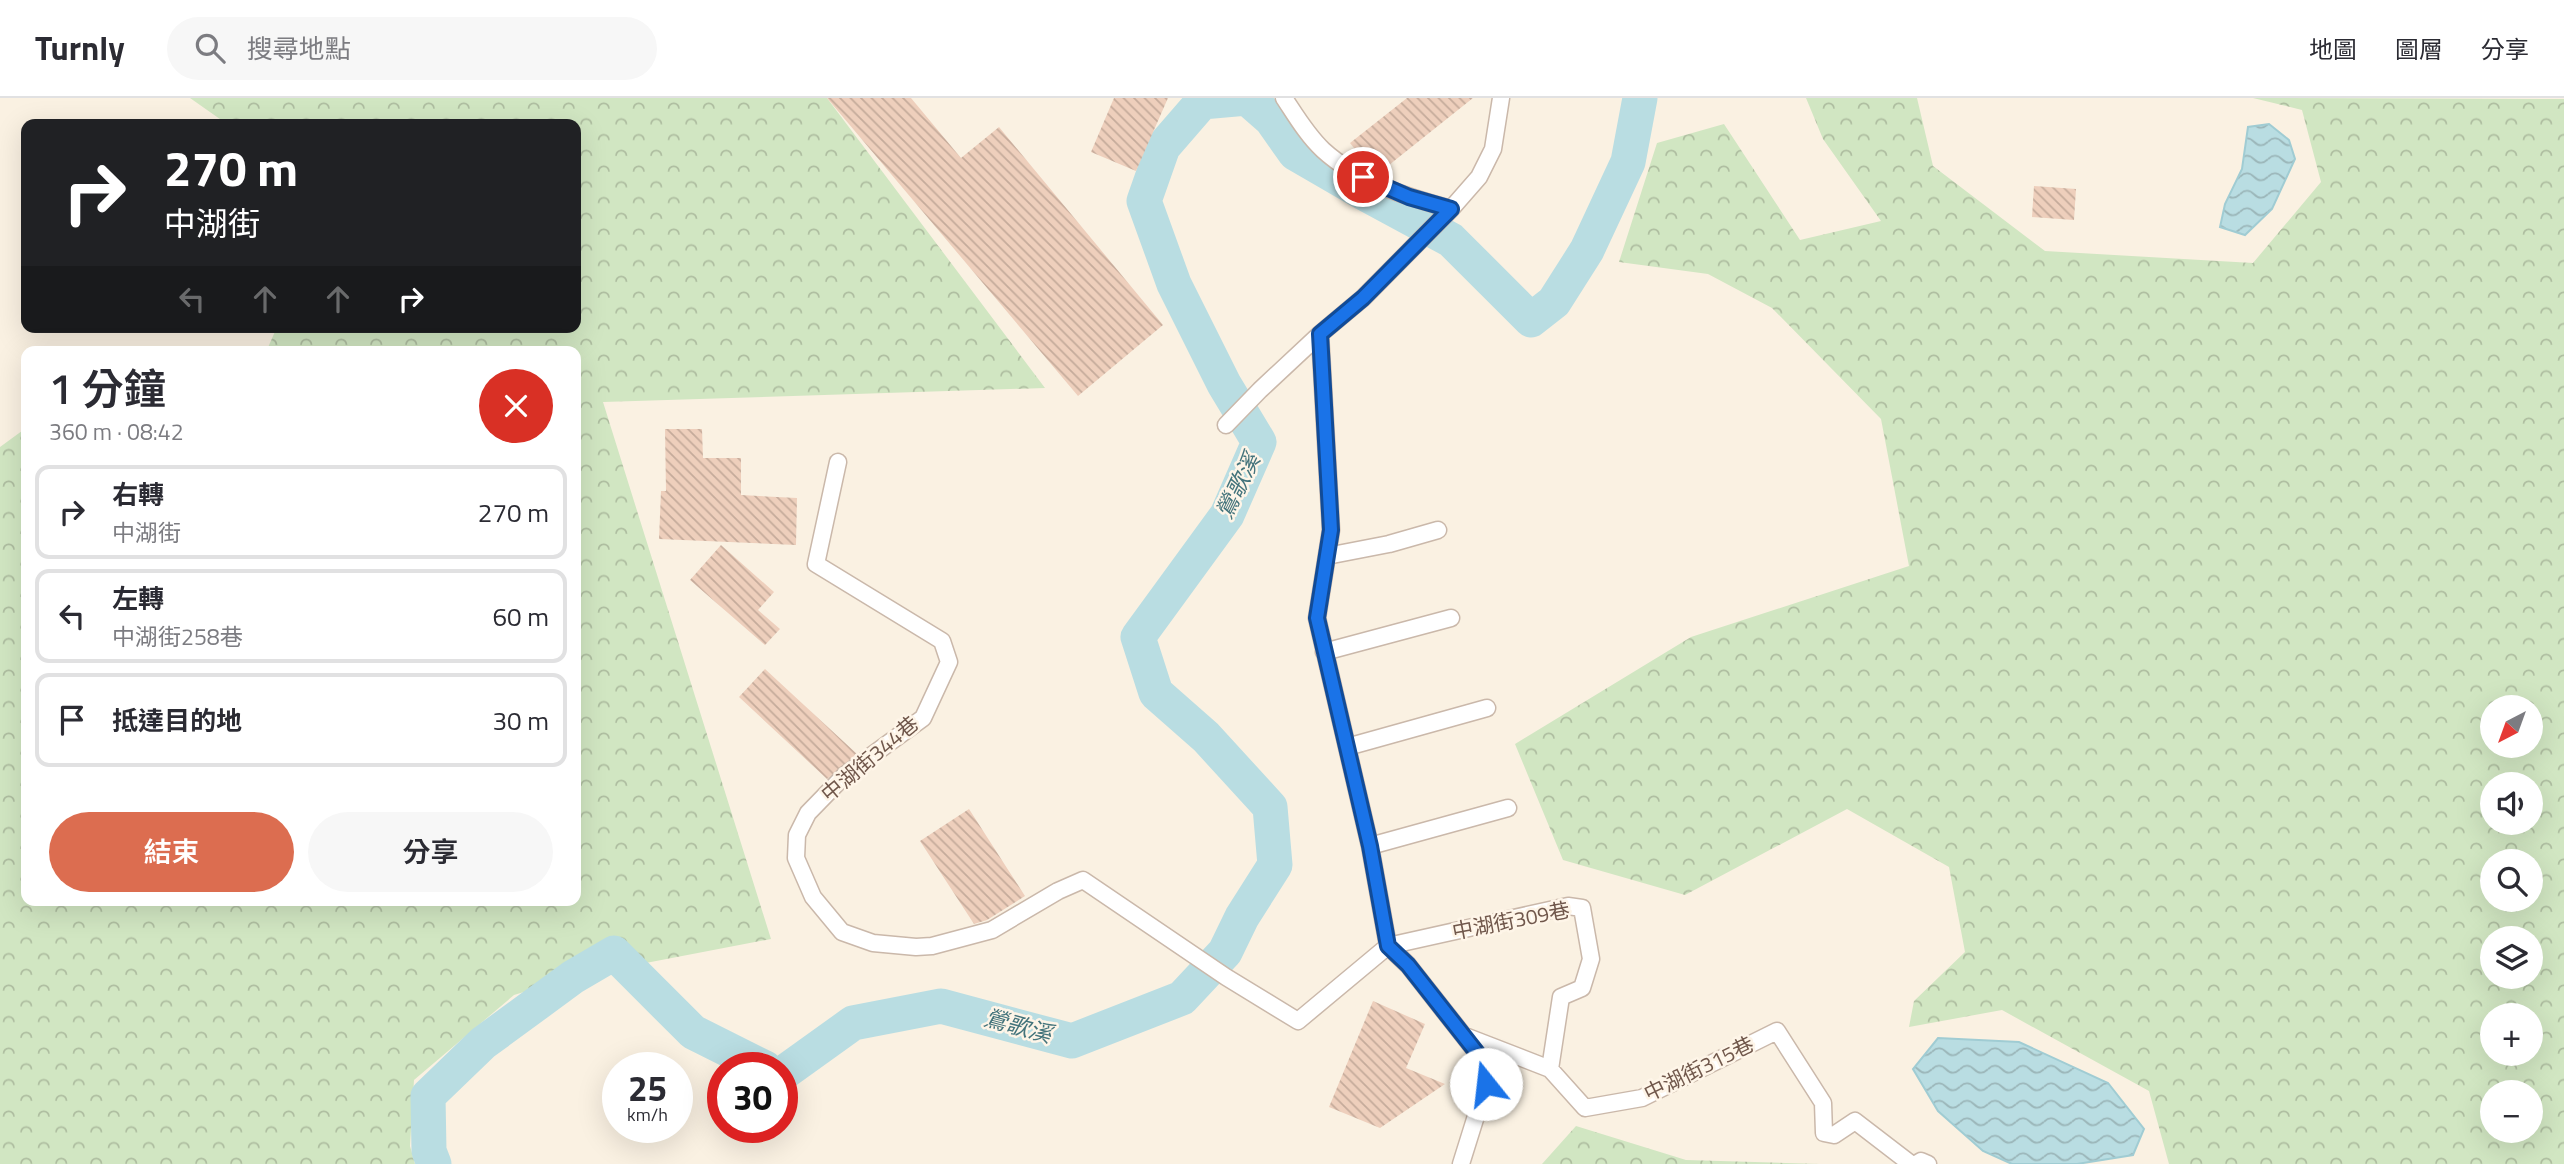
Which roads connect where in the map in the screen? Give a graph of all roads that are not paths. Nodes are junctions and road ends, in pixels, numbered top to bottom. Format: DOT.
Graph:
graph roads {
  1 [pos="1283,98"];
  2 [pos="1501,98"];
  3 [pos="1446,214"];
  4 [pos="1320,334"];
  5 [pos="1226,425"];
  6 [pos="838,462"];
  7 [pos="1438,530"];
  8 [pos="1327,556"];
  9 [pos="1451,618"];
  10 [pos="1324,652"];
  11 [pos="1487,708"];
  12 [pos="1347,747"];
  13 [pos="1508,808"];
  14 [pos="1370,846"];
  15 [pos="1388,946"];
  16 [pos="1465,1036"];
  17 [pos="1550,1069"];
  18 [pos="1461,1164"];
  19 [pos="1914,1164"];
  20 [pos="1928,1164"];
  1 -- 3 [label="street"];
  2 -- 3 [label="street"];
  3 -- 4 [label="street"];
  4 -- 5 [label="street"];
  4 -- 8 [label="street"];
  6 -- 15 [label="street, 中湖街344巷"];
  7 -- 8 [label="street"];
  8 -- 10 [label="street"];
  9 -- 10 [label="street"];
  10 -- 12 [label="street"];
  11 -- 12 [label="street"];
  12 -- 14 [label="street"];
  13 -- 14 [label="street"];
  14 -- 15 [label="street"];
  15 -- 16 [label="street"];
  15 -- 17 [label="street, 中湖街309巷"];
  16 -- 17 [label="street, 中湖街315巷"];
  16 -- 18 [label="street"];
  17 -- 19 [label="street, 中湖街315巷"];
  19 -- 20 [label="street, 中湖街315巷"];
}
